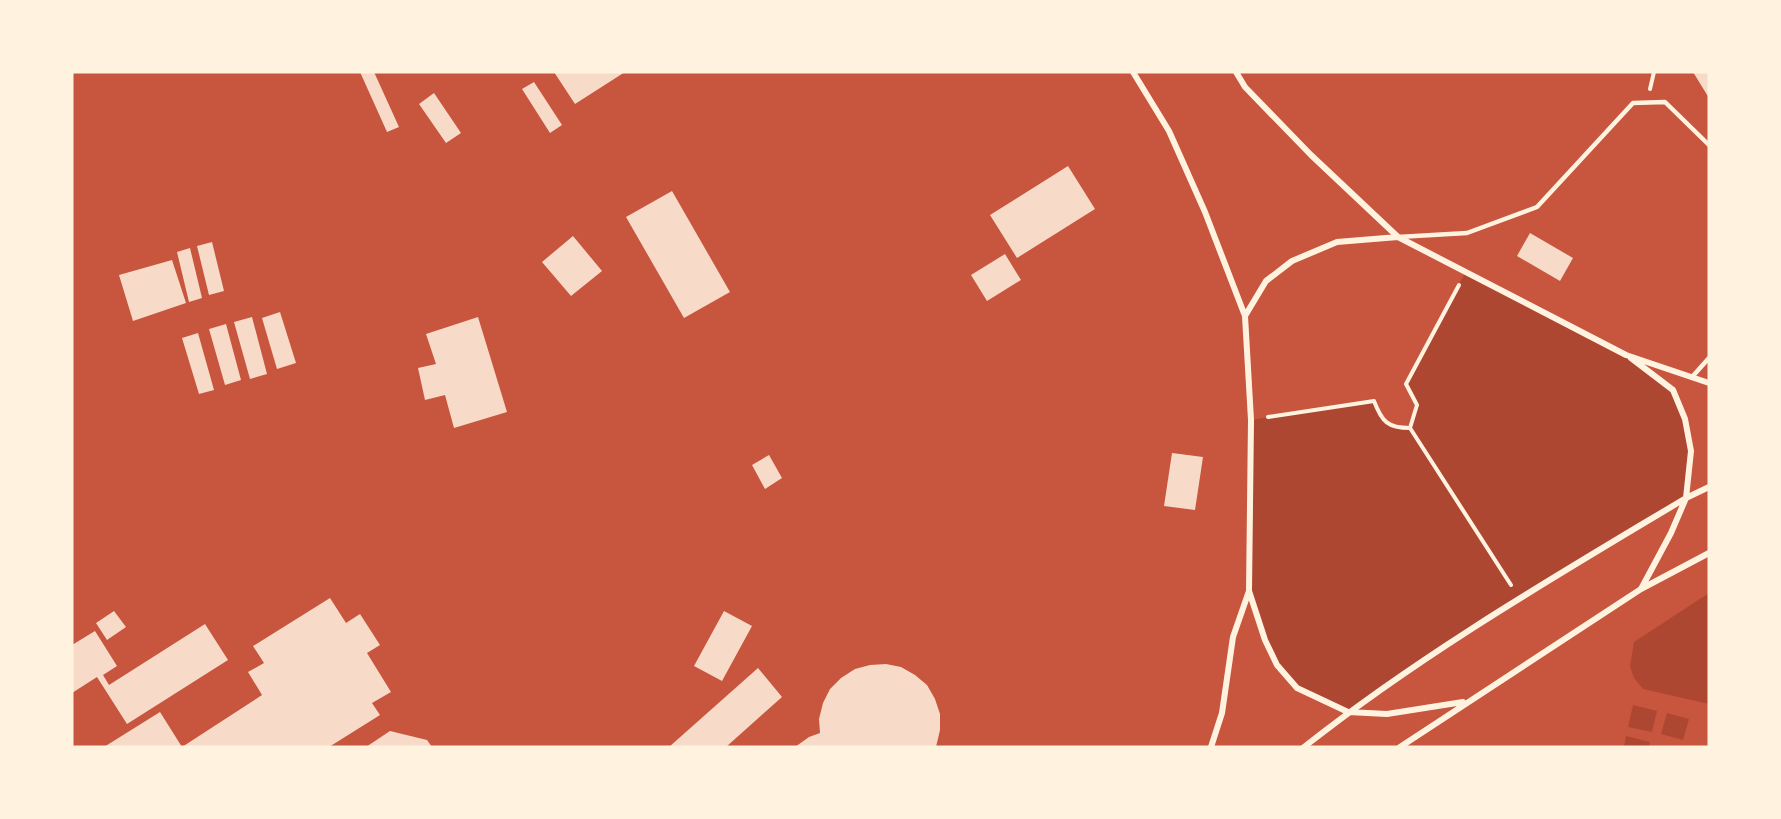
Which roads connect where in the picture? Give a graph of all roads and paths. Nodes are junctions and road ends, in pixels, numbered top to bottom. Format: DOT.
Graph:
graph roads {
  1 [pos="1133,72"];
  2 [pos="1236,72"];
  3 [pos="1709,145"];
  4 [pos="1398,237"];
  5 [pos="1465,273"];
  6 [pos="1245,316"];
  7 [pos="1626,355"];
  8 [pos="1709,358"];
  9 [pos="1692,377"];
  10 [pos="1709,383"];
  11 [pos="1251,420"];
  12 [pos="1410,428"];
  13 [pos="1709,487"];
  14 [pos="1686,498"];
  15 [pos="1709,554"];
  16 [pos="1641,590"];
  17 [pos="1249,591"];
  18 [pos="1519,598"];
  19 [pos="1467,702"];
  20 [pos="1348,712"];
  21 [pos="1211,747"];
  22 [pos="1304,747"];
  23 [pos="1400,747"];
  1 -- 6 [label="street"];
  2 -- 4 [label="street"];
  3 -- 4 [label="lane"];
  4 -- 5 [label="street"];
  4 -- 6 [label="street"];
  5 -- 7 [label="street"];
  5 -- 12 [label="path"];
  6 -- 11 [label="street"];
  7 -- 9 [label="street"];
  7 -- 14 [label="street"];
  8 -- 9 [label="lane"];
  9 -- 10 [label="street"];
  11 -- 12 [label="path"];
  11 -- 17 [label="street"];
  12 -- 18 [label="path"];
  13 -- 14 [label="street"];
  14 -- 16 [label="street"];
  14 -- 18 [label="street"];
  15 -- 16 [label="street"];
  16 -- 19 [label="street"];
  17 -- 20 [label="street"];
  17 -- 21 [label="street"];
  18 -- 20 [label="street"];
  19 -- 20 [label="street"];
  19 -- 23 [label="street"];
  20 -- 22 [label="street"];
}
